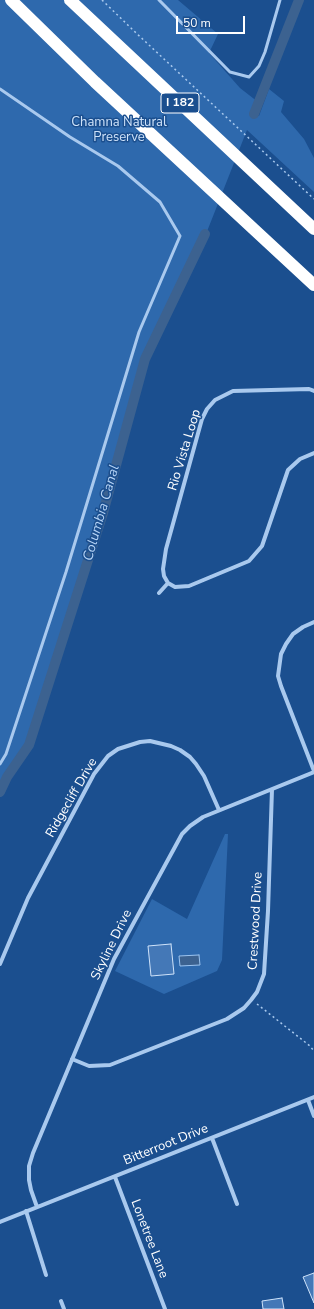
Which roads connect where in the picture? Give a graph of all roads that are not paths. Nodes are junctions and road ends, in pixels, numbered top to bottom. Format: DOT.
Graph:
graph roads {
  1 [pos="11,0"];
  2 [pos="70,0"];
  3 [pos="159,0"];
  4 [pos="280,0"];
  5 [pos="0,88"];
  6 [pos="290,206"];
  7 [pos="314,223"];
  8 [pos="314,229"];
  9 [pos="314,285"];
  10 [pos="314,391"];
  11 [pos="314,453"];
  12 [pos="168,583"];
  13 [pos="159,593"];
  14 [pos="314,622"];
  15 [pos="0,764"];
  16 [pos="314,772"];
  17 [pos="272,789"];
  18 [pos="219,810"];
  19 [pos="0,964"];
  20 [pos="72,1059"];
  21 [pos="314,1097"];
  22 [pos="308,1100"];
  23 [pos="314,1116"];
  24 [pos="212,1138"];
  25 [pos="115,1177"];
  26 [pos="237,1204"];
  27 [pos="37,1207"];
  28 [pos="26,1211"];
  29 [pos="0,1222"];
  30 [pos="46,1275"];
  31 [pos="61,1301"];
  32 [pos="64,1309"];
  33 [pos="165,1309"];
  1 -- 9 [label="highway"];
  2 -- 6 [label="highway, I 182"];
  3 -- 4 [label="lane"];
  5 -- 15 [label="lane"];
  6 -- 7 [label="highway"];
  6 -- 8 [label="highway, I 182"];
  10 -- 12 [label="street, Rio Vista Loop"];
  11 -- 12 [label="street"];
  12 -- 13 [label="street"];
  14 -- 16 [label="street"];
  16 -- 17 [label="street, Skyline Drive"];
  17 -- 18 [label="street, Skyline Drive"];
  17 -- 20 [label="street, Crestwood Drive"];
  18 -- 19 [label="street, Ridgecliff Drive"];
  18 -- 20 [label="street, Skyline Drive"];
  20 -- 27 [label="street, Skyline Drive"];
  21 -- 22 [label="street, Bitterroot Drive"];
  22 -- 23 [label="street"];
  22 -- 24 [label="street, Bitterroot Drive"];
  24 -- 25 [label="street, Bitterroot Drive"];
  24 -- 26 [label="street"];
  25 -- 27 [label="street, Bitterroot Drive"];
  25 -- 33 [label="street, Lonetree Lane"];
  27 -- 28 [label="street, Bitterroot Drive"];
  28 -- 29 [label="street"];
  28 -- 30 [label="street"];
  31 -- 32 [label="street"];
}
